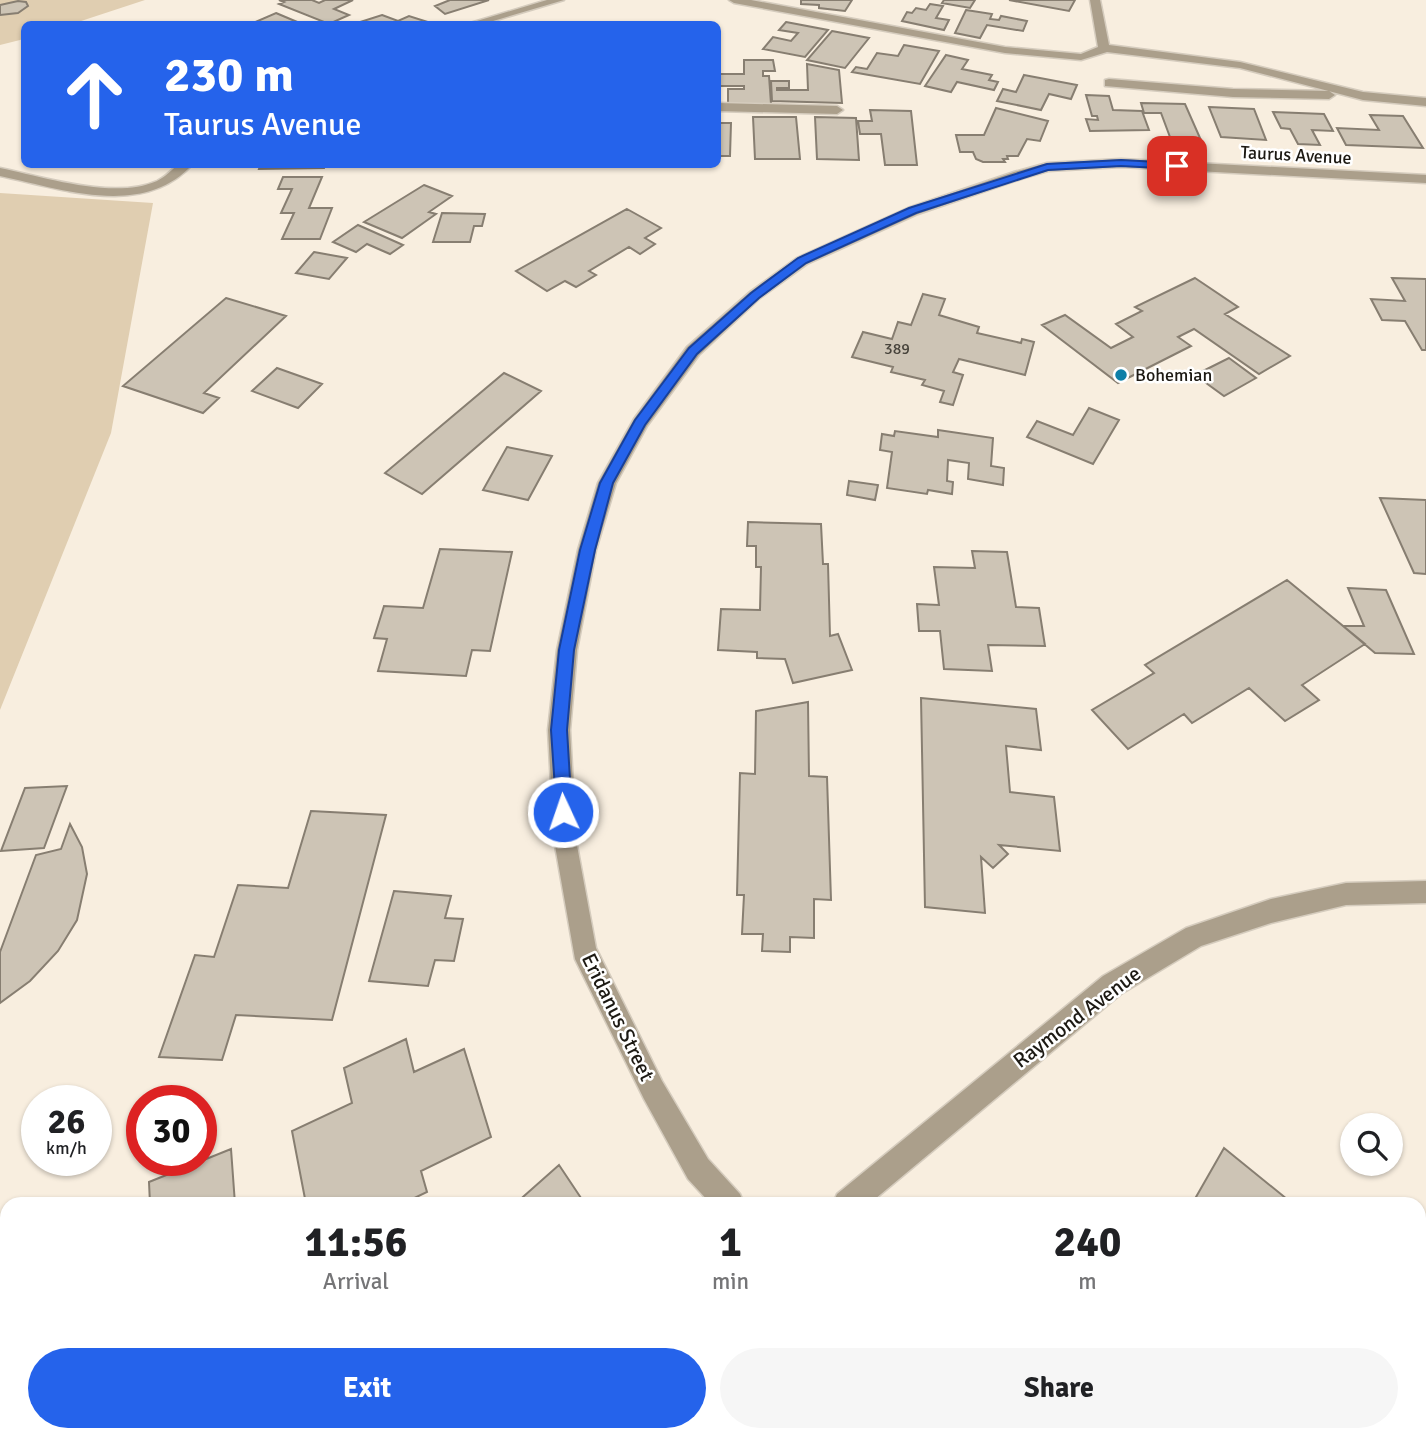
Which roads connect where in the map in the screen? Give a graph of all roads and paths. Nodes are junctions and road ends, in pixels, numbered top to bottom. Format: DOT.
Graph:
graph roads {
  1 [pos="559,0"];
  2 [pos="734,0"];
  3 [pos="1095,0"];
  4 [pos="484,21"];
  5 [pos="1104,48"];
  6 [pos="1109,83"];
  7 [pos="1363,96"];
  8 [pos="1426,102"];
  9 [pos="721,107"];
  10 [pos="837,110"];
  11 [pos="1121,163"];
  12 [pos="182,168"];
  13 [pos="0,172"];
  14 [pos="1426,179"];
  15 [pos="1426,892"];
  16 [pos="724,1197"];
  17 [pos="855,1197"];
  1 -- 4 [label="street"];
  2 -- 5 [label="street"];
  3 -- 5 [label="street"];
  5 -- 7 [label="street"];
  6 -- 7 [label="street"];
  7 -- 8 [label="street"];
  9 -- 10 [label="street"];
  11 -- 14 [label="street, Taurus Avenue"];
  11 -- 16 [label="street, Eridanus Street"];
  12 -- 13 [label="street"];
  15 -- 17 [label="street, Raymond Avenue"];
}
